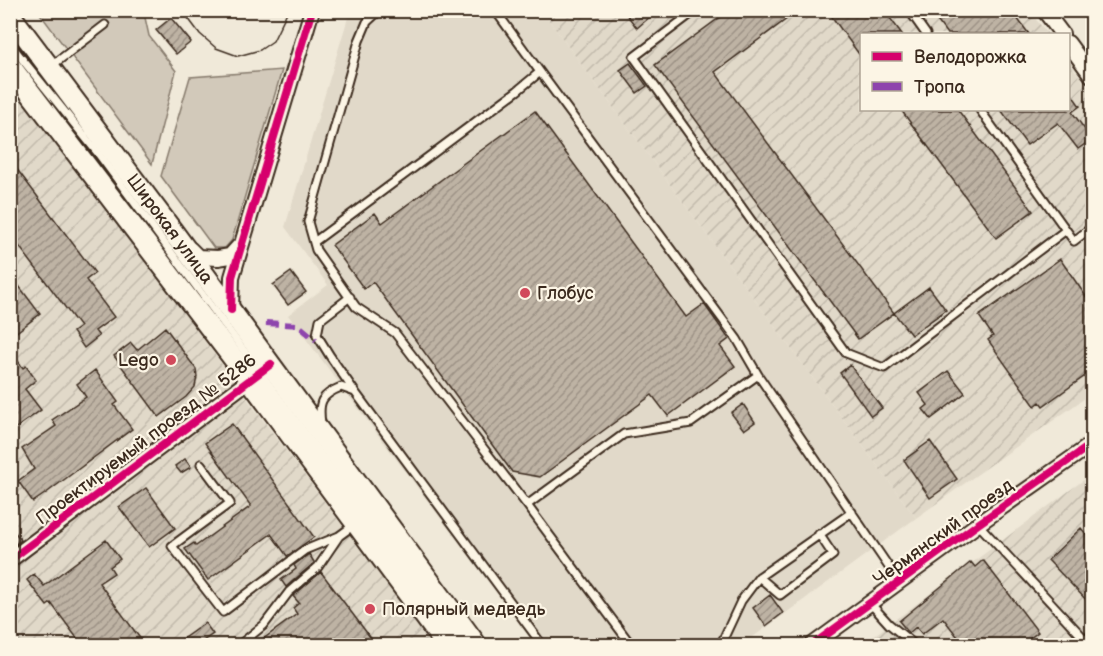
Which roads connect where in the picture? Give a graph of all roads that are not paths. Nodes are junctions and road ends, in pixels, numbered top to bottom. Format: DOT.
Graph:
graph roads {
  1 [pos="312,10"];
  2 [pos="380,10"];
  3 [pos="495,10"];
  4 [pos="696,10"];
  5 [pos="909,10"];
  6 [pos="1044,10"];
  7 [pos="10,15"];
  8 [pos="105,25"];
  9 [pos="925,33"];
  10 [pos="1061,33"];
  11 [pos="10,44"];
  12 [pos="1070,47"];
  13 [pos="10,66"];
  14 [pos="49,67"];
  15 [pos="540,72"];
  16 [pos="1092,76"];
  17 [pos="981,111"];
  18 [pos="1092,227"];
  19 [pos="1066,230"];
  20 [pos="173,232"];
  21 [pos="314,242"];
  22 [pos="242,243"];
  23 [pos="350,297"];
  24 [pos="231,310"];
  25 [pos="260,372"];
  26 [pos="758,375"];
  27 [pos="355,392"];
  28 [pos="325,437"];
  29 [pos="1092,444"];
  30 [pos="201,464"];
  31 [pos="527,505"];
  32 [pos="852,512"];
  33 [pos="357,523"];
  34 [pos="978,524"];
  35 [pos="819,534"];
  36 [pos="339,536"];
  37 [pos="10,560"];
  38 [pos="759,577"];
  39 [pos="899,582"];
  40 [pos="870,603"];
  41 [pos="238,645"];
  42 [pos="447,645"];
  43 [pos="462,645"];
  44 [pos="477,645"];
  45 [pos="543,645"];
  46 [pos="632,645"];
  47 [pos="720,645"];
  48 [pos="811,645"];
  49 [pos="916,645"];
  50 [pos="1091,645"];
  1 -- 22 [label="street"];
  2 -- 21 [label="lane"];
  3 -- 15 [label="lane"];
  4 -- 19 [label="lane"];
  5 -- 9 [label="lane"];
  6 -- 10 [label="street"];
  7 -- 14 [label="main road, Широкая улица"];
  8 -- 14 [label="lane"];
  11 -- 25 [label="lane, Широкая улица"];
  12 -- 16 [label="street"];
  13 -- 25 [label="main road, Широкая улица"];
  14 -- 20 [label="main road, Широкая улица"];
  15 -- 21 [label="lane"];
  15 -- 26 [label="lane"];
  17 -- 19 [label="lane"];
  18 -- 19 [label="lane"];
  20 -- 22 [label="street"];
  20 -- 24 [label="main road, Широкая улица"];
  21 -- 23 [label="lane"];
  22 -- 24 [label="street"];
  23 -- 27 [label="lane"];
  23 -- 31 [label="lane"];
  24 -- 25 [label="main road, Широкая улица"];
  25 -- 28 [label="main road, Широкая улица"];
  25 -- 33 [label="main road, Широкая улица"];
  25 -- 37 [label="street, Проектируемый проезд № 5286"];
  25 -- 43 [label="lane, Широкая улица"];
  26 -- 31 [label="lane"];
  26 -- 32 [label="lane"];
  27 -- 28 [label="lane"];
  27 -- 45 [label="lane"];
  28 -- 44 [label="main road, Широкая улица"];
  29 -- 34 [label="street, Чермянский проезд"];
  30 -- 36 [label="lane"];
  31 -- 46 [label="lane"];
  32 -- 35 [label="lane"];
  32 -- 39 [label="lane"];
  33 -- 36 [label="lane"];
  33 -- 42 [label="main road, Широкая улица"];
  34 -- 39 [label="street, Чермянский проезд"];
  34 -- 50 [label="lane"];
  35 -- 38 [label="lane"];
  35 -- 38 [label="lane"];
  36 -- 41 [label="lane"];
  38 -- 47 [label="lane"];
  39 -- 40 [label="street, Чермянский проезд"];
  40 -- 48 [label="street, Чермянский проезд"];
  40 -- 49 [label="lane"];
}
